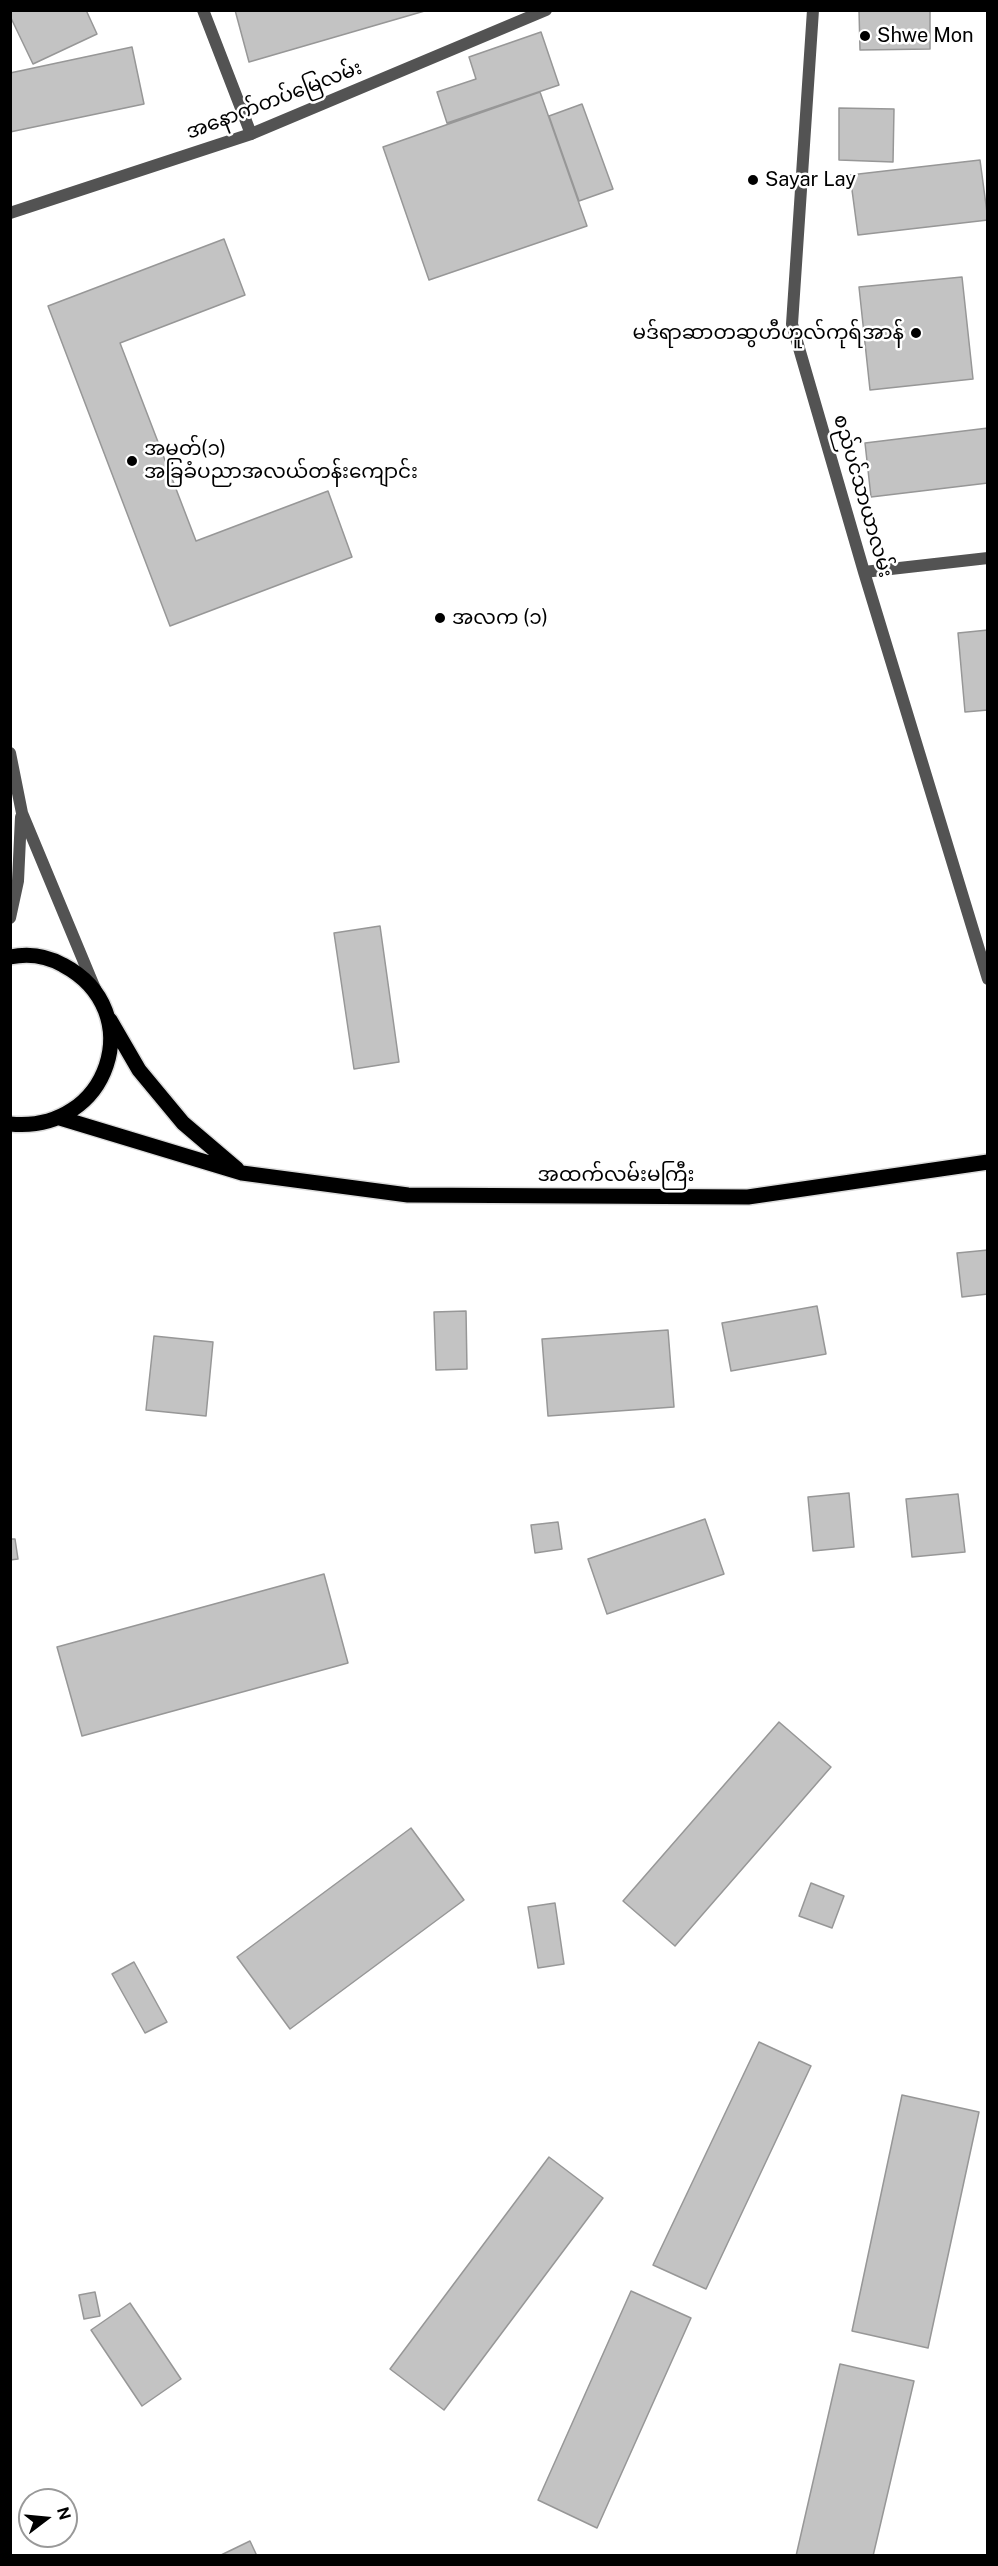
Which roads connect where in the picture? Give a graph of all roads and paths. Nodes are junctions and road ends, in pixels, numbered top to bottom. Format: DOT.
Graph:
graph roads {
  1 [pos="203,10"];
  2 [pos="546,10"];
  3 [pos="813,10"];
  4 [pos="251,134"];
  5 [pos="10,213"];
  6 [pos="987,558"];
  7 [pos="864,572"];
  8 [pos="10,753"];
  9 [pos="21,813"];
  10 [pos="10,918"];
  11 [pos="10,957"];
  12 [pos="987,979"];
  13 [pos="96,991"];
  14 [pos="108,1016"];
  15 [pos="60,1118"];
  16 [pos="10,1124"];
  17 [pos="987,1162"];
  18 [pos="242,1173"];
  1 -- 4 [label="street"];
  2 -- 4 [label="street, အနောက်တပ်မြေလမ်း"];
  3 -- 7 [label="street, စည်ပင်သာယာလမ်း"];
  4 -- 5 [label="street, အနောက်တပ်မြေလမ်း"];
  6 -- 7 [label="street"];
  7 -- 12 [label="street, စည်ပင်သာယာလမ်း"];
  8 -- 9 [label="street"];
  9 -- 10 [label="street"];
  9 -- 13 [label="street"];
  11 -- 13 [label="main road"];
  13 -- 14 [label="main road"];
  14 -- 15 [label="main road"];
  14 -- 18 [label="main road"];
  15 -- 16 [label="main road"];
  15 -- 18 [label="main road, အထက်လမ်းမကြီး"];
  17 -- 18 [label="main road, အထက်လမ်းမကြီး"];
}
